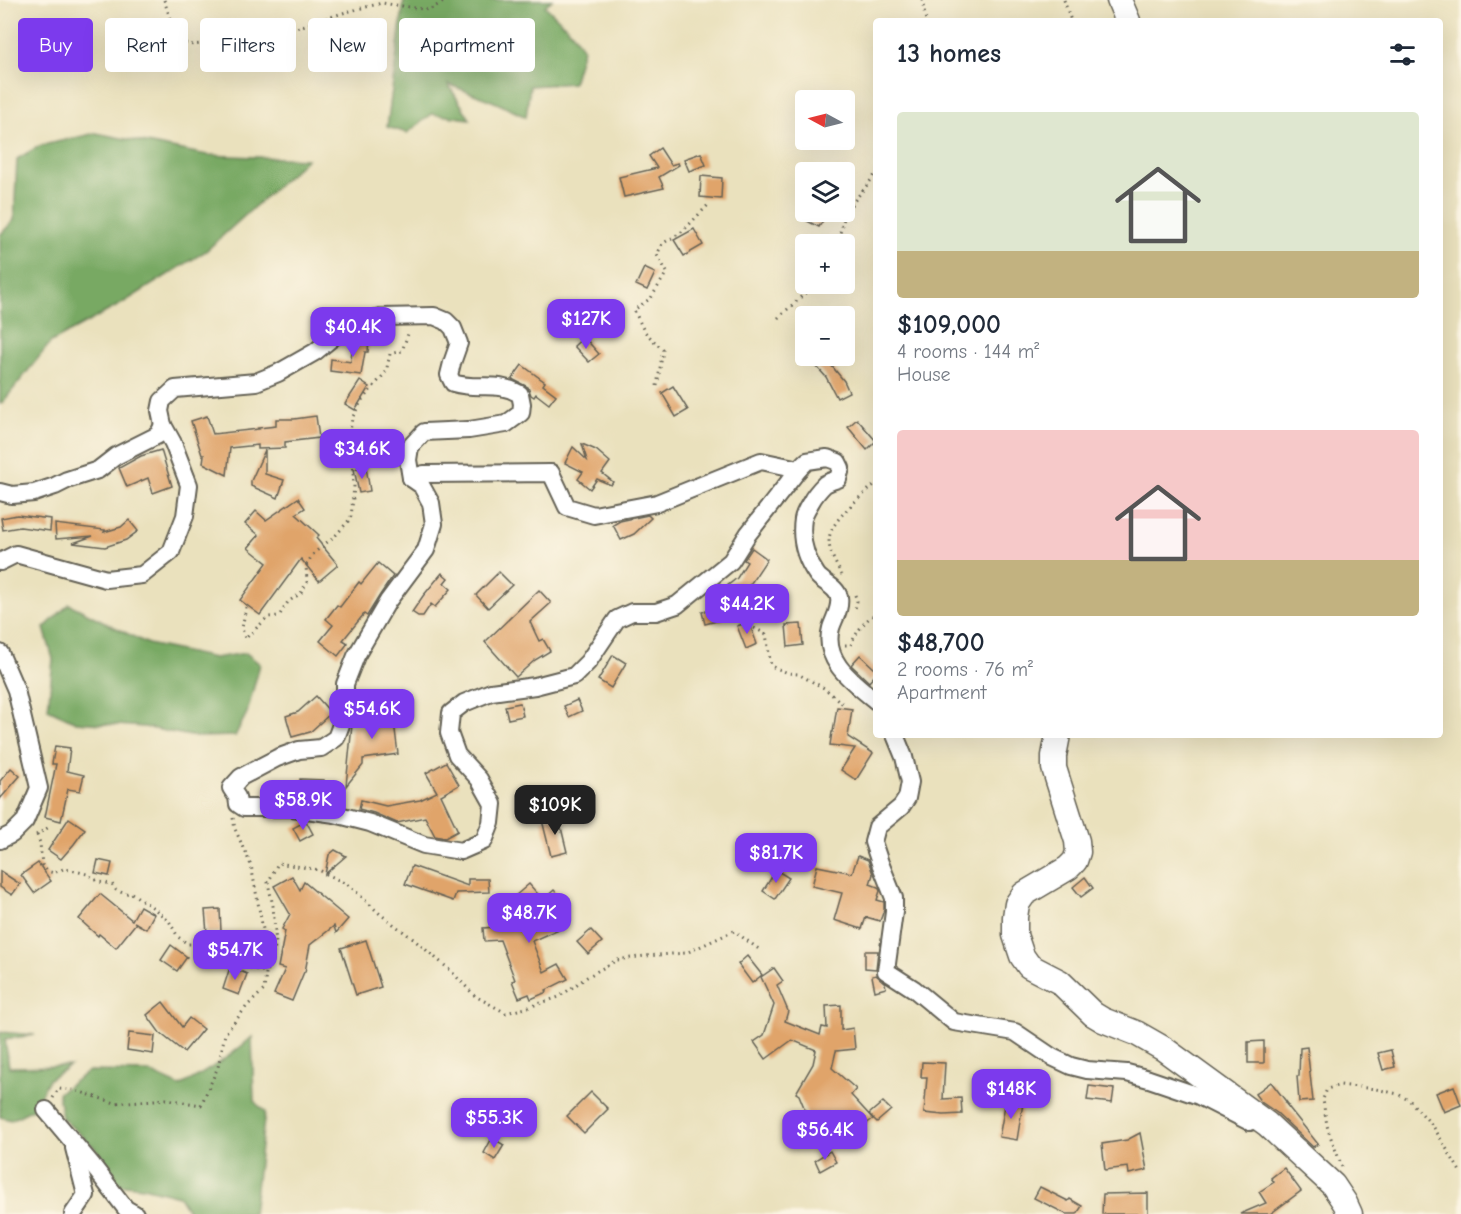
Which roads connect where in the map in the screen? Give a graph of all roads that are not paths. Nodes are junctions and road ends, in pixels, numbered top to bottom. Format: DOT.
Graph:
graph roads {
  1 [pos="1119,0"];
  2 [pos="1127,18"];
  3 [pos="163,425"];
  4 [pos="799,469"];
  5 [pos="411,477"];
  6 [pos="0,492"];
  7 [pos="0,562"];
  8 [pos="0,653"];
  9 [pos="873,698"];
  10 [pos="896,738"];
  11 [pos="1057,738"];
  12 [pos="0,840"];
  13 [pos="46,1110"];
  14 [pos="1267,1124"];
  15 [pos="74,1144"];
  16 [pos="73,1214"];
  17 [pos="135,1214"];
  18 [pos="1350,1214"];
  1 -- 2 [label="main road"];
  3 -- 5 [label="street"];
  3 -- 6 [label="street"];
  3 -- 7 [label="street"];
  4 -- 5 [label="street"];
  4 -- 5 [label="street"];
  4 -- 9 [label="street"];
  8 -- 12 [label="street"];
  10 -- 14 [label="street"];
  11 -- 14 [label="main road"];
  13 -- 15 [label="street"];
  14 -- 18 [label="main road"];
  15 -- 16 [label="street"];
  15 -- 17 [label="street"];
}
